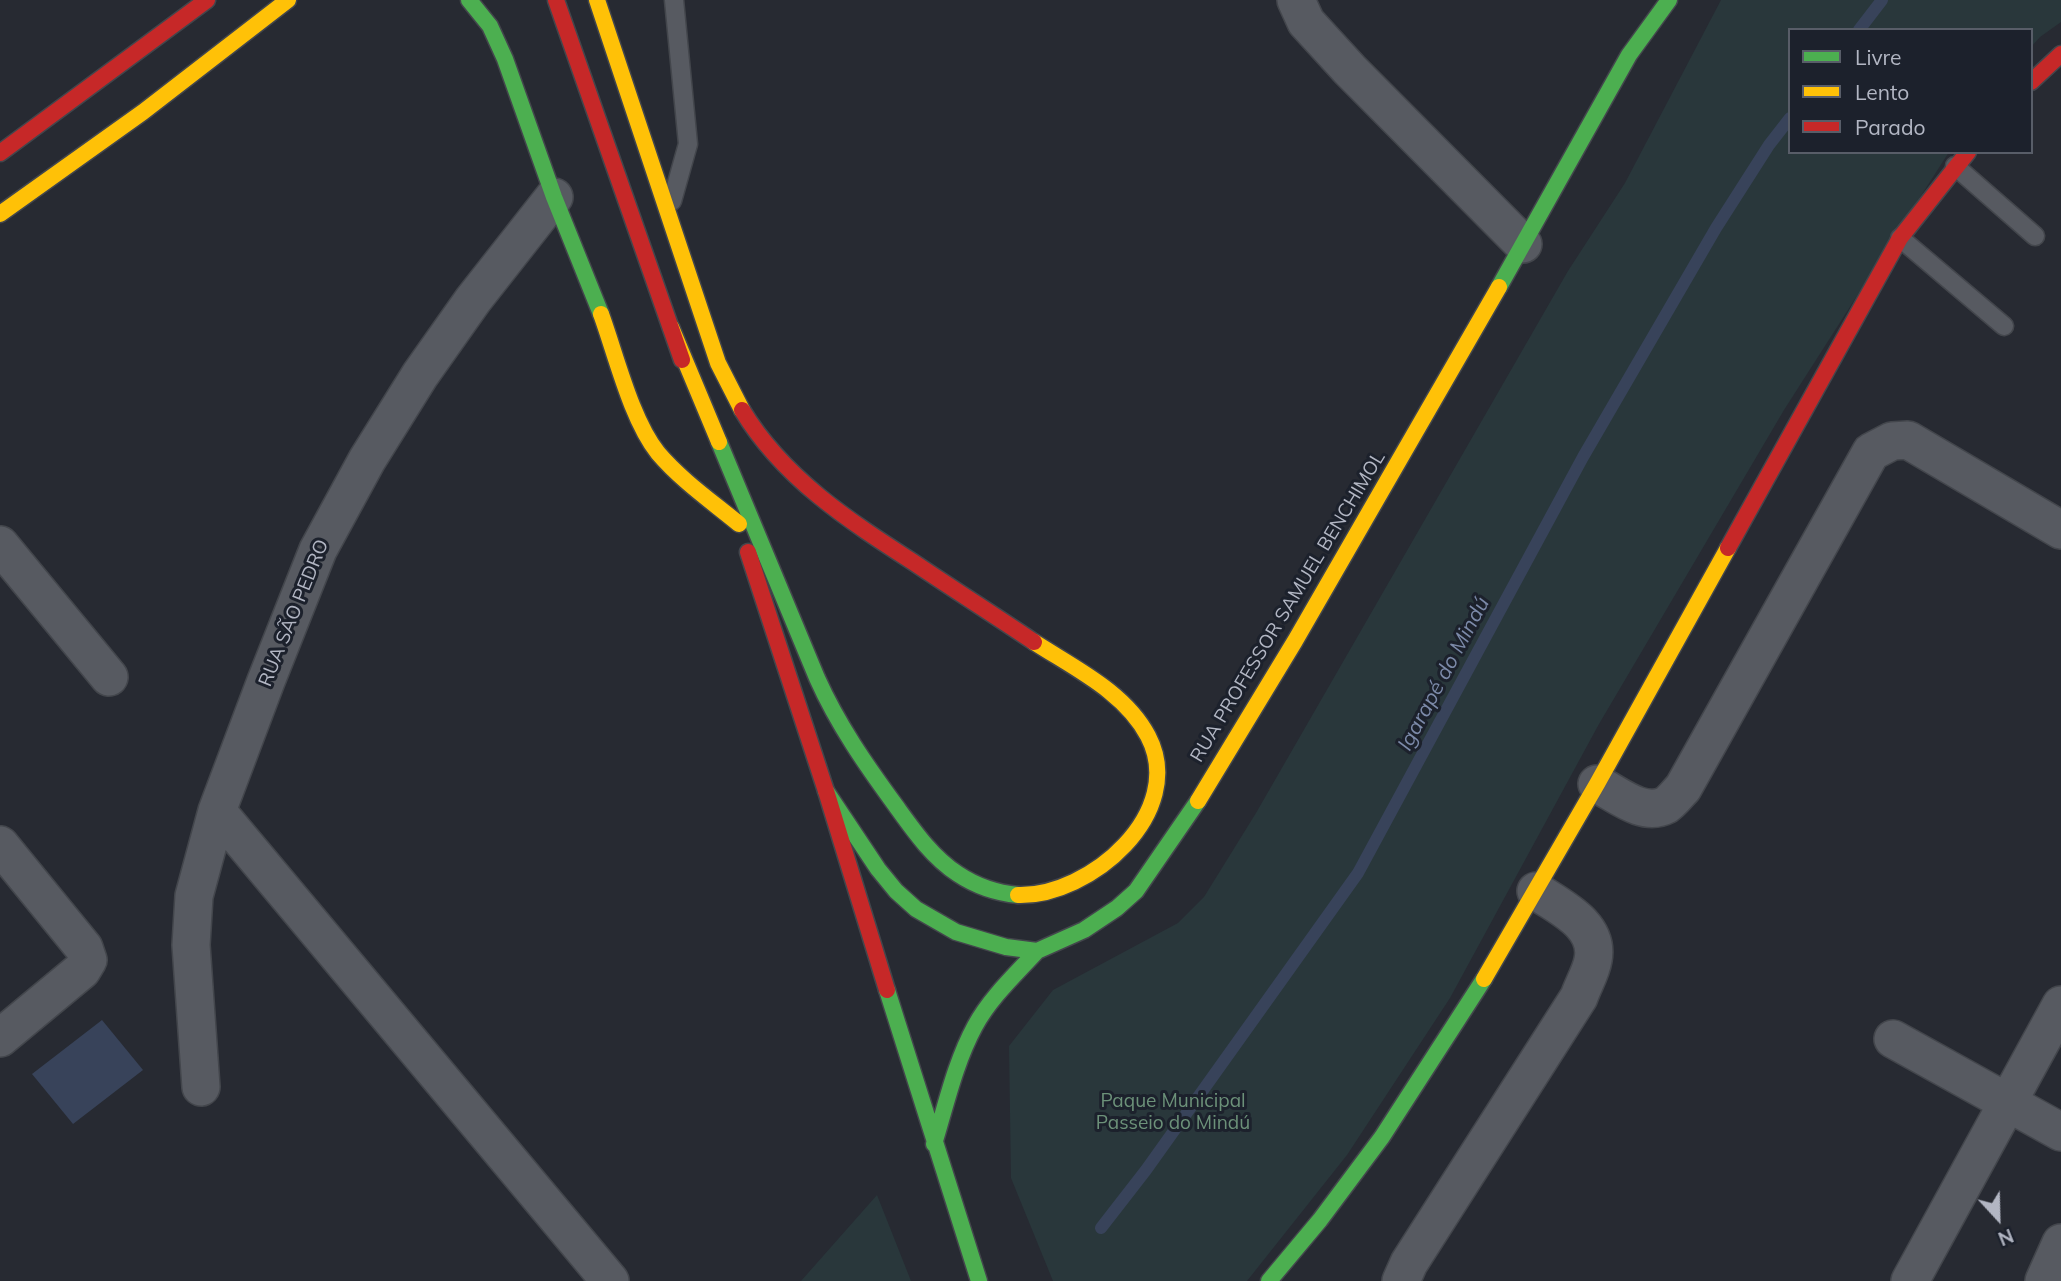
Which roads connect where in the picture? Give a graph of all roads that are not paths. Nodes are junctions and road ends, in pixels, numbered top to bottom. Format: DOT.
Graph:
graph roads {
  1 [pos="207,0"];
  2 [pos="288,0"];
  3 [pos="469,0"];
  4 [pos="556,0"];
  5 [pos="597,0"];
  6 [pos="674,0"];
  7 [pos="1296,0"];
  8 [pos="1670,0"];
  9 [pos="2054,60"];
  10 [pos="2061,77"];
  11 [pos="2033,80"];
  12 [pos="0,153"];
  13 [pos="1961,159"];
  14 [pos="554,197"];
  15 [pos="0,214"];
  16 [pos="668,215"];
  17 [pos="2035,236"];
  18 [pos="1900,239"];
  19 [pos="1523,244"];
  20 [pos="2004,326"];
  21 [pos="671,327"];
  22 [pos="739,524"];
  23 [pos="2061,530"];
  24 [pos="0,545"];
  25 [pos="109,677"];
  26 [pos="1597,783"];
  27 [pos="826,791"];
  28 [pos="217,811"];
  29 [pos="0,845"];
  30 [pos="1536,891"];
  31 [pos="1037,951"];
  32 [pos="2061,1005"];
  33 [pos="0,1038"];
  34 [pos="1893,1039"];
  35 [pos="201,1087"];
  36 [pos="2006,1104"];
  37 [pos="2061,1132"];
  38 [pos="934,1144"];
  39 [pos="2061,1243"];
  40 [pos="610,1281"];
  41 [pos="979,1281"];
  42 [pos="1269,1281"];
  43 [pos="1401,1281"];
  44 [pos="1910,1281"];
  45 [pos="2044,1281"];
  1 -- 12 [label="main road"];
  2 -- 15 [label="main road"];
  3 -- 14 [label="main road"];
  4 -- 21 [label="main road"];
  5 -- 16 [label="main road"];
  6 -- 16 [label="lane"];
  7 -- 19 [label="street"];
  8 -- 19 [label="main road, RUA PROFESSOR SAMUEL BENCHIMOL"];
  9 -- 10 [label="lane"];
  9 -- 11 [label="main road"];
  13 -- 17 [label="lane"];
  13 -- 18 [label="main road"];
  14 -- 22 [label="main road"];
  14 -- 28 [label="street, RUA SÃO PEDRO"];
  16 -- 21 [label="main road"];
  18 -- 20 [label="lane"];
  18 -- 26 [label="main road"];
  19 -- 31 [label="main road, RUA PROFESSOR SAMUEL BENCHIMOL"];
  21 -- 22 [label="main road"];
  22 -- 27 [label="main road"];
  23 -- 26 [label="street"];
  24 -- 25 [label="street"];
  26 -- 30 [label="main road"];
  27 -- 31 [label="main road"];
  27 -- 38 [label="main road"];
  28 -- 35 [label="street, RUA SÃO PEDRO"];
  28 -- 40 [label="street"];
  29 -- 33 [label="street"];
  30 -- 42 [label="main road"];
  30 -- 43 [label="street"];
  31 -- 38 [label="main road"];
  32 -- 36 [label="street"];
  34 -- 36 [label="street"];
  36 -- 37 [label="street"];
  36 -- 44 [label="street"];
  38 -- 41 [label="main road"];
  39 -- 45 [label="street"];
}
